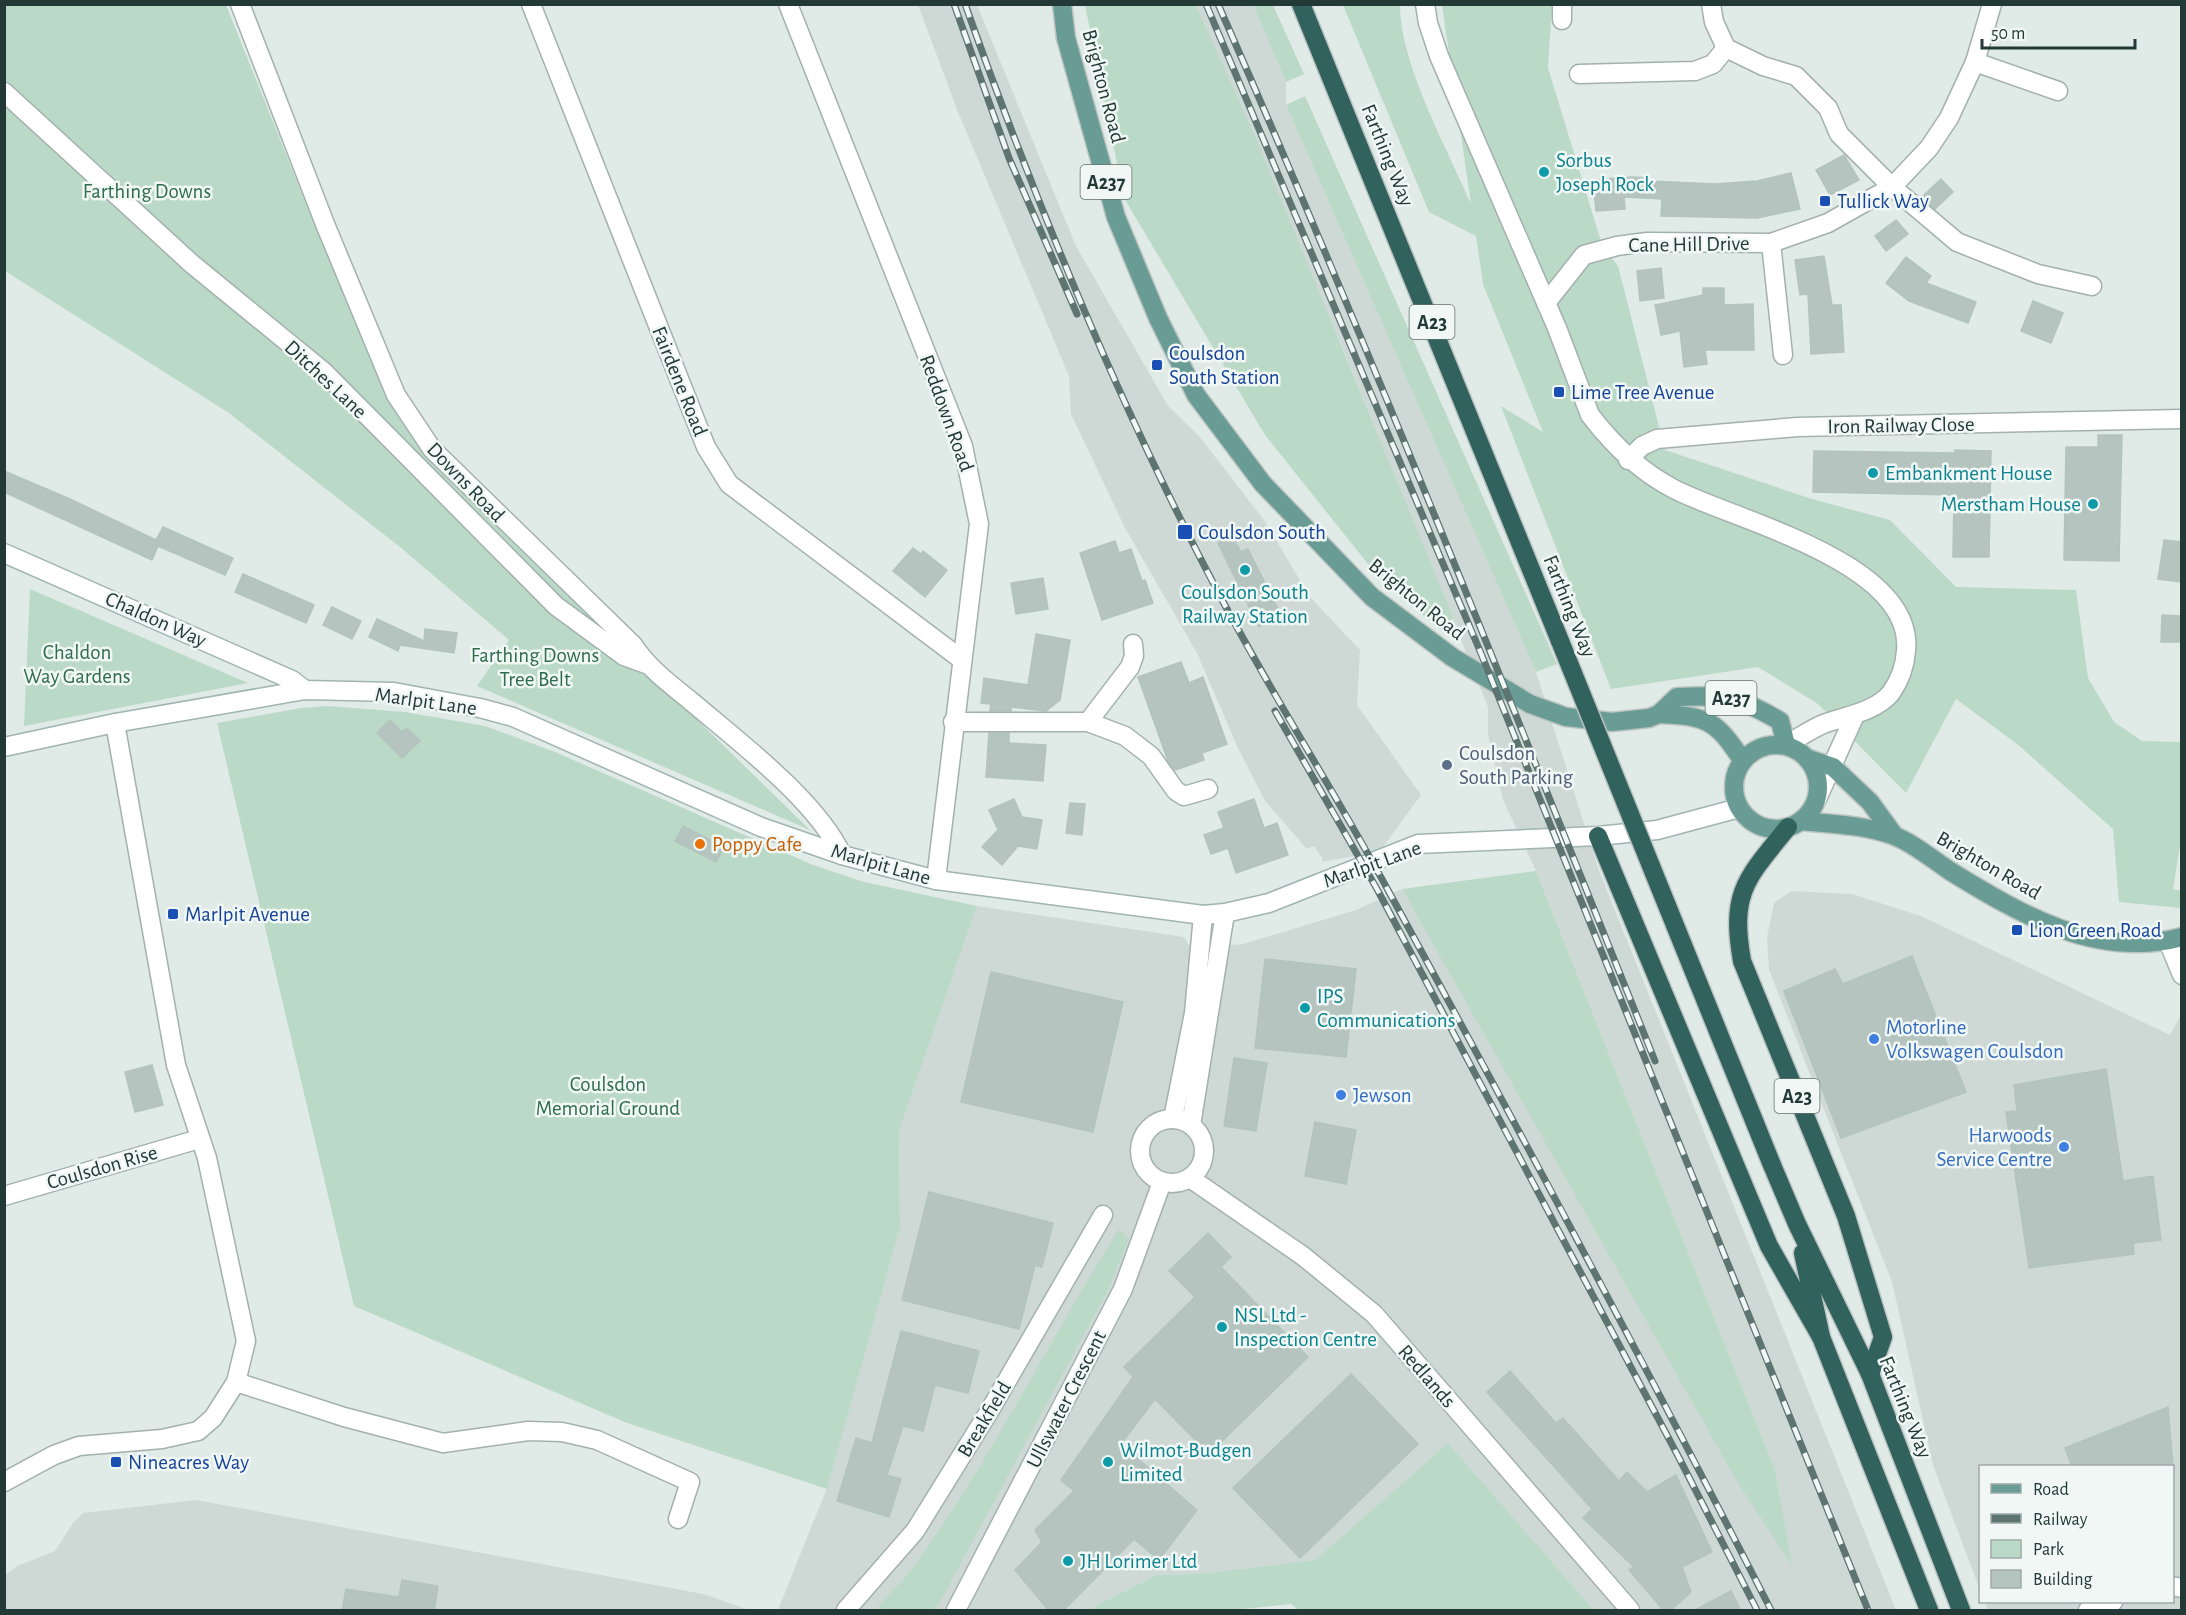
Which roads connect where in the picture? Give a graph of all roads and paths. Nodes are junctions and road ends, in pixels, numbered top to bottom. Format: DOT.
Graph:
graph roads {
  1 [pos="240,4"];
  2 [pos="531,4"];
  3 [pos="788,4"];
  4 [pos="1062,4"];
  5 [pos="1301,4"];
  6 [pos="1425,4"];
  7 [pos="1710,4"];
  8 [pos="1992,4"];
  9 [pos="1726,48"];
  10 [pos="1975,62"];
  11 [pos="1579,74"];
  12 [pos="2058,91"];
  13 [pos="4,92"];
  14 [pos="1892,187"];
  15 [pos="1771,243"];
  16 [pos="2092,286"];
  17 [pos="1546,303"];
  18 [pos="1783,355"];
  19 [pos="2181,419"];
  20 [pos="432,448"];
  21 [pos="1628,460"];
  22 [pos="417,469"];
  23 [pos="4,553"];
  24 [pos="1133,644"];
  25 [pos="961,660"];
  26 [pos="646,664"];
  27 [pos="305,690"];
  28 [pos="1659,714"];
  29 [pos="1855,715"];
  30 [pos="953,722"];
  31 [pos="1088,722"];
  32 [pos="115,723"];
  33 [pos="1786,745"];
  34 [pos="4,747"];
  35 [pos="1809,759"];
  36 [pos="1742,760"];
  37 [pos="1833,767"];
  38 [pos="1208,789"];
  39 [pos="1817,799"];
  40 [pos="1739,808"];
  41 [pos="1795,824"];
  42 [pos="1894,835"];
  43 [pos="1598,836"];
  44 [pos="842,855"];
  45 [pos="936,880"];
  46 [pos="1225,913"];
  47 [pos="1203,915"];
  48 [pos="2175,939"];
  49 [pos="2181,975"];
  50 [pos="1173,1119"];
  51 [pos="1191,1125"];
  52 [pos="199,1139"];
  53 [pos="1190,1178"];
  54 [pos="1162,1182"];
  55 [pos="4,1196"];
  56 [pos="1103,1215"];
  57 [pos="1797,1224"];
  58 [pos="1821,1337"];
  59 [pos="1870,1374"];
  60 [pos="236,1382"];
  61 [pos="4,1482"];
  62 [pos="678,1519"];
  63 [pos="2110,1603"];
  64 [pos="846,1611"];
  65 [pos="956,1611"];
  66 [pos="1630,1611"];
  67 [pos="1929,1611"];
  68 [pos="1961,1611"];
  69 [pos="2088,1611"];
  1 -- 20 [label="street, Downs Road"];
  2 -- 25 [label="street, Fairdene Road"];
  3 -- 25 [label="street, Reddown Road"];
  4 -- 28 [label="main road, Brighton Road / A237"];
  5 -- 57 [label="highway, Farthing Way / A23, bridge"];
  6 -- 17 [label="street"];
  7 -- 9 [label="street"];
  8 -- 10 [label="street, Cane Hill Drive"];
  9 -- 11 [label="street"];
  9 -- 14 [label="street"];
  10 -- 12 [label="street"];
  10 -- 14 [label="street, Cane Hill Drive"];
  13 -- 22 [label="street, Ditches Lane"];
  14 -- 15 [label="street, Cane Hill Drive"];
  14 -- 16 [label="street"];
  15 -- 17 [label="street, Cane Hill Drive"];
  15 -- 18 [label="street"];
  17 -- 21 [label="street"];
  19 -- 21 [label="street, Iron Railway Close"];
  20 -- 22 [label="street"];
  20 -- 26 [label="street, Downs Road"];
  21 -- 29 [label="street"];
  22 -- 26 [label="street, Ditches Lane"];
  23 -- 27 [label="street, Chaldon Way"];
  24 -- 31 [label="street"];
  25 -- 30 [label="street, Reddown Road"];
  26 -- 44 [label="street, Downs Road"];
  27 -- 32 [label="street, Marlpit Lane"];
  27 -- 44 [label="street, Marlpit Lane"];
  28 -- 33 [label="main road, Brighton Road / A237"];
  28 -- 36 [label="main road, Brighton Road / A237"];
  29 -- 33 [label="street"];
  29 -- 37 [label="street"];
  30 -- 31 [label="street"];
  30 -- 45 [label="street, Reddown Road"];
  31 -- 38 [label="street"];
  32 -- 34 [label="street, Marlpit Lane"];
  32 -- 52 [label="street"];
  33 -- 35 [label="main road"];
  33 -- 36 [label="main road"];
  35 -- 37 [label="main road, Brighton Road"];
  35 -- 39 [label="main road"];
  36 -- 40 [label="main road"];
  37 -- 39 [label="street"];
  37 -- 42 [label="main road, Brighton Road"];
  39 -- 41 [label="main road"];
  40 -- 41 [label="main road"];
  40 -- 43 [label="street, Marlpit Lane"];
  41 -- 42 [label="main road, Brighton Road"];
  41 -- 59 [label="highway, A23"];
  42 -- 48 [label="main road, Brighton Road"];
  43 -- 46 [label="street, Marlpit Lane"];
  43 -- 58 [label="highway, A23"];
  44 -- 45 [label="street, Marlpit Lane"];
  45 -- 47 [label="street, Marlpit Lane"];
  46 -- 47 [label="street, Marlpit Lane"];
  46 -- 51 [label="street"];
  47 -- 50 [label="street"];
  48 -- 49 [label="street, Brighton Road"];
  50 -- 51 [label="street"];
  50 -- 54 [label="street"];
  51 -- 53 [label="street"];
  52 -- 55 [label="street, Coulsdon Rise"];
  52 -- 60 [label="street"];
  53 -- 54 [label="street"];
  53 -- 66 [label="street, Redlands"];
  54 -- 65 [label="street, Ullswater Crescent"];
  56 -- 64 [label="street, Breakfield"];
  57 -- 58 [label="highway, Farthing Way / A23"];
  57 -- 59 [label="highway, Farthing Way / A23"];
  58 -- 67 [label="highway, Farthing Way / A23"];
  59 -- 68 [label="highway, Farthing Way / A23"];
  60 -- 61 [label="street"];
  60 -- 62 [label="street"];
  63 -- 69 [label="street"];
}
